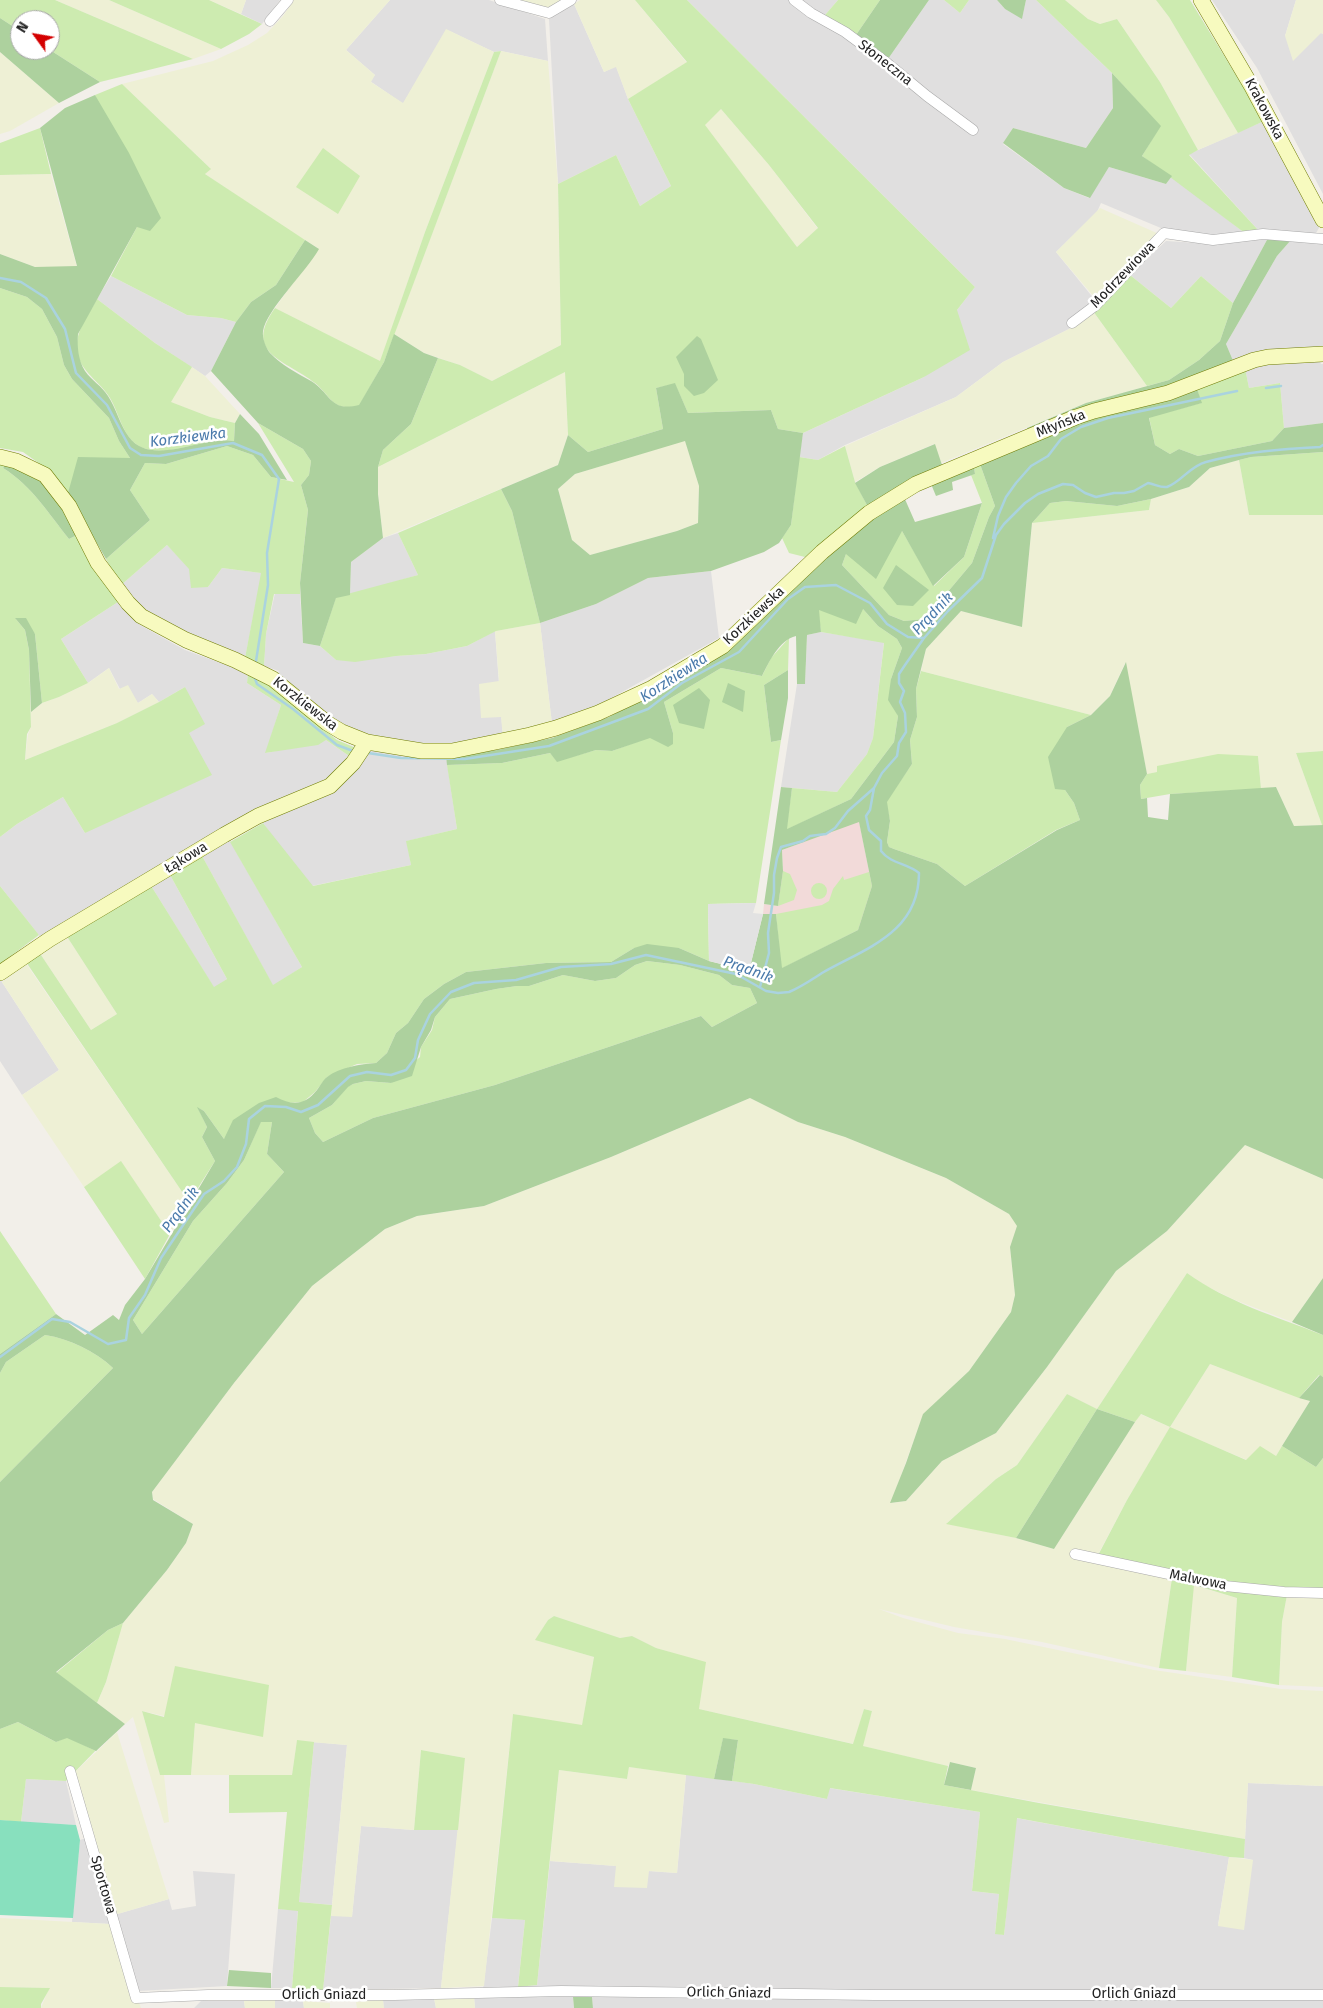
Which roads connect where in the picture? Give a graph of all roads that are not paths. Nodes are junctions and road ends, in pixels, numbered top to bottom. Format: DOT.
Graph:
graph roads {
  1 [pos="288,0"];
  2 [pos="500,0"];
  3 [pos="571,0"];
  4 [pos="794,0"];
  5 [pos="1201,0"];
  6 [pos="270,21"];
  7 [pos="973,130"];
  8 [pos="1323,220"];
  9 [pos="1323,239"];
  10 [pos="1072,323"];
  11 [pos="1323,354"];
  12 [pos="0,457"];
  13 [pos="822,552"];
  14 [pos="367,742"];
  15 [pos="0,973"];
  16 [pos="1075,1554"];
  17 [pos="1323,1592"];
  18 [pos="70,1771"];
  19 [pos="1323,1995"];
  20 [pos="136,1998"];
  1 -- 6 [label="street"];
  2 -- 3 [label="street"];
  4 -- 7 [label="street, Słoneczna"];
  5 -- 8 [label="street, Krakowska"];
  9 -- 10 [label="street, Modrzewiowa"];
  11 -- 13 [label="street, Młyńska"];
  12 -- 14 [label="street, Korzkiewska"];
  13 -- 14 [label="street, Korzkiewska"];
  14 -- 15 [label="street, Łąkowa"];
  16 -- 17 [label="street, Malwowa"];
  18 -- 20 [label="street, Sportowa"];
  19 -- 20 [label="street, Orlich Gniazd"];
}
